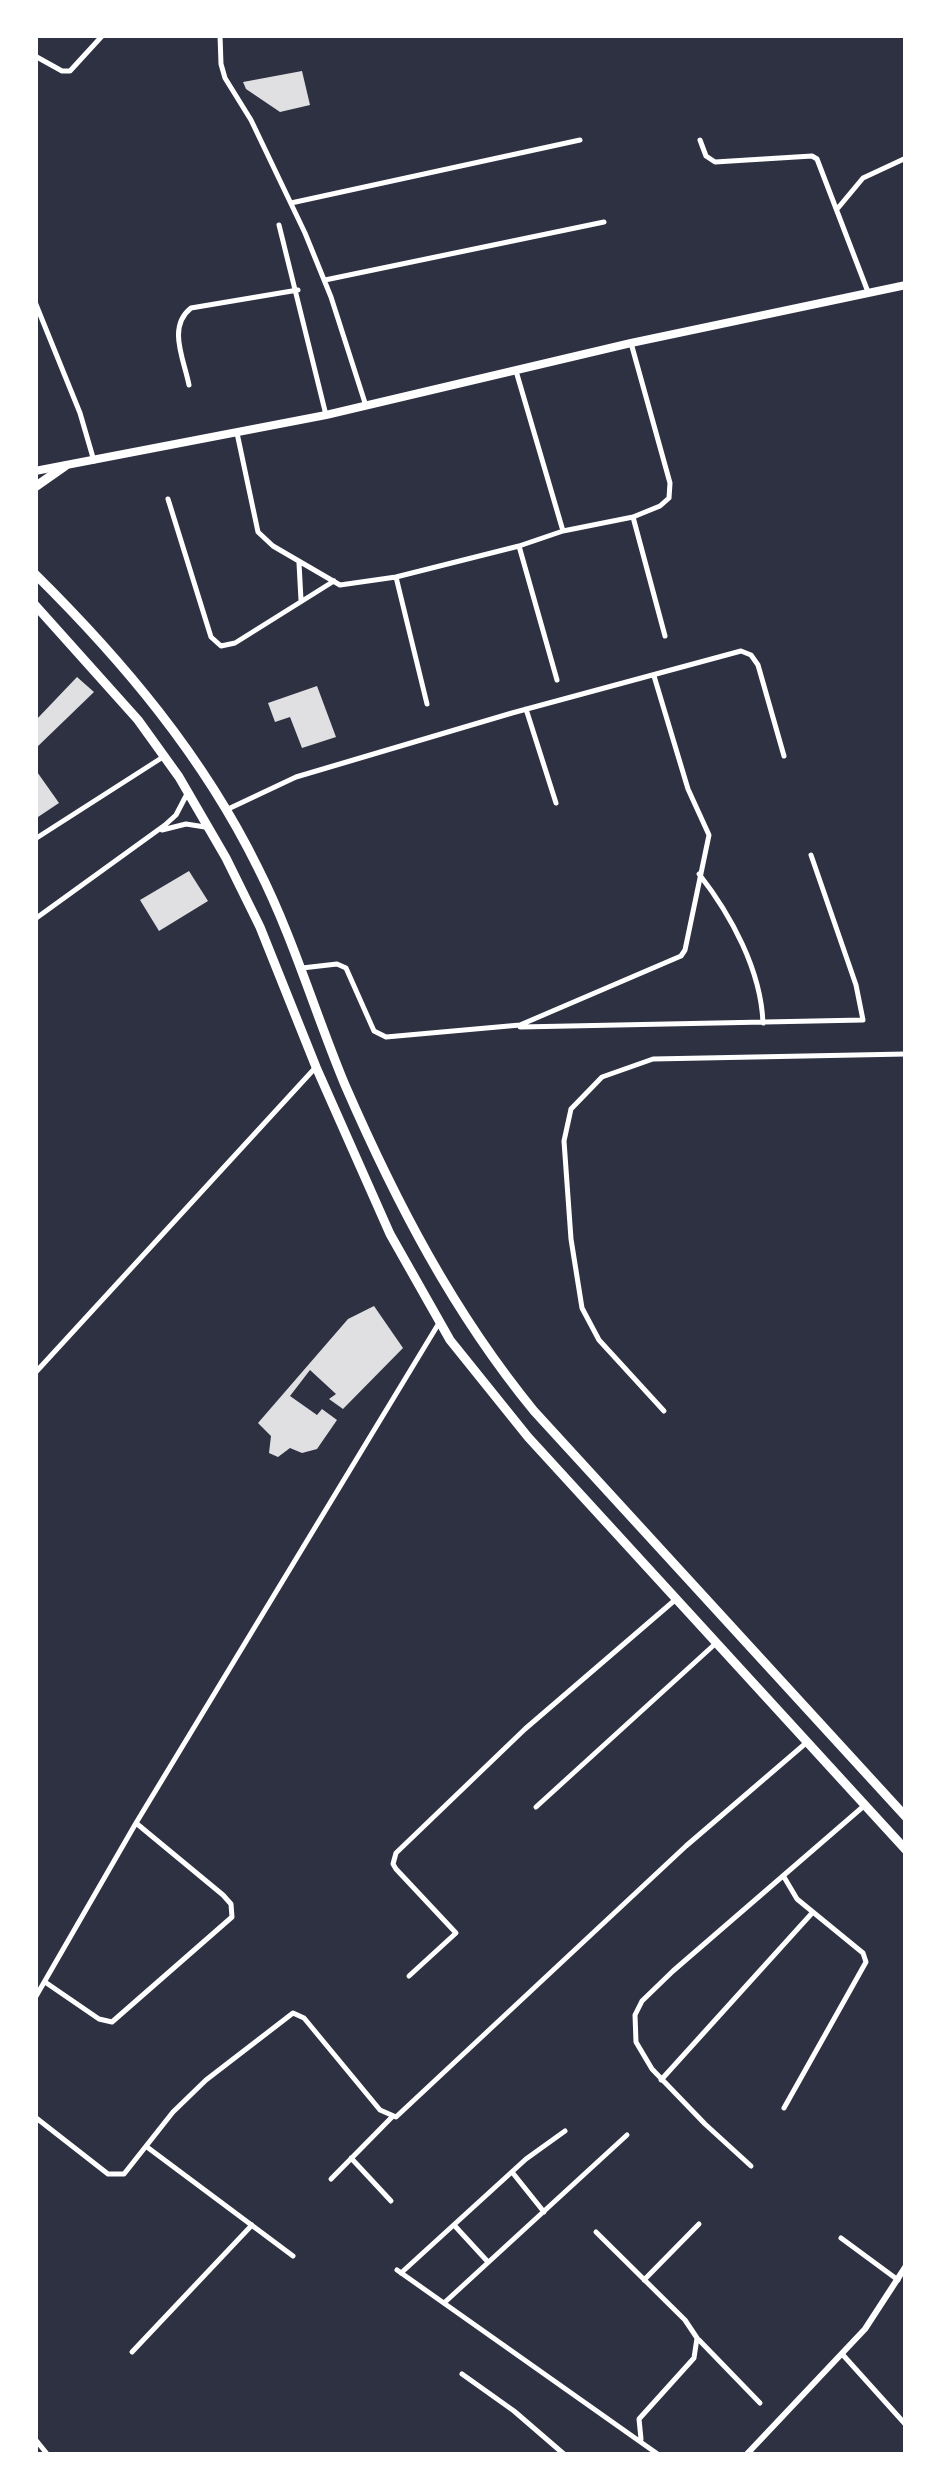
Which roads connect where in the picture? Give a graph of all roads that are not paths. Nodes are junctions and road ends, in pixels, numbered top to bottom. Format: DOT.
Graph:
graph roads {
  1 [pos="104,35"];
  2 [pos="220,35"];
  3 [pos="35,56"];
  4 [pos="580,140"];
  5 [pos="700,140"];
  6 [pos="906,158"];
  7 [pos="292,203"];
  8 [pos="837,209"];
  9 [pos="604,222"];
  10 [pos="279,225"];
  11 [pos="325,280"];
  12 [pos="906,284"];
  13 [pos="298,290"];
  14 [pos="868,292"];
  15 [pos="35,302"];
  16 [pos="632,343"];
  17 [pos="515,370"];
  18 [pos="189,385"];
  19 [pos="366,406"];
  20 [pos="326,415"];
  21 [pos="238,433"];
  22 [pos="94,461"];
  23 [pos="66,466"];
  24 [pos="35,471"];
  25 [pos="35,485"];
  26 [pos="168,498"];
  27 [pos="633,516"];
  28 [pos="563,531"];
  29 [pos="520,546"];
  30 [pos="299,562"];
  31 [pos="37,574"];
  32 [pos="396,577"];
  33 [pos="334,581"];
  34 [pos="301,600"];
  35 [pos="35,604"];
  36 [pos="666,636"];
  37 [pos="654,676"];
  38 [pos="557,680"];
  39 [pos="427,704"];
  40 [pos="526,709"];
  41 [pos="164,756"];
  42 [pos="784,756"];
  43 [pos="188,792"];
  44 [pos="556,803"];
  45 [pos="226,810"];
  46 [pos="208,828"];
  47 [pos="154,833"];
  48 [pos="35,839"];
  49 [pos="811,856"];
  50 [pos="699,874"];
  51 [pos="35,919"];
  52 [pos="300,968"];
  53 [pos="763,1023"];
  54 [pos="512,1027"];
  55 [pos="906,1054"];
  56 [pos="316,1067"];
  57 [pos="439,1323"];
  58 [pos="35,1373"];
  59 [pos="664,1411"];
  60 [pos="677,1566"];
  61 [pos="659,1582"];
  62 [pos="675,1600"];
  63 [pos="715,1644"];
  64 [pos="806,1743"];
  65 [pos="865,1806"];
  66 [pos="536,1807"];
  67 [pos="906,1817"];
  68 [pos="136,1823"];
  69 [pos="906,1850"];
  70 [pos="784,1877"];
  71 [pos="813,1912"];
  72 [pos="409,1976"];
  73 [pos="44,1982"];
  74 [pos="35,1998"];
  75 [pos="661,2080"];
  76 [pos="784,2108"];
  77 [pos="35,2117"];
  78 [pos="392,2117"];
  79 [pos="565,2131"];
  80 [pos="628,2135"];
  81 [pos="147,2147"];
  82 [pos="352,2158"];
  83 [pos="751,2166"];
  84 [pos="512,2172"];
  85 [pos="331,2179"];
  86 [pos="391,2201"];
  87 [pos="544,2212"];
  88 [pos="699,2224"];
  89 [pos="252,2225"];
  90 [pos="454,2225"];
  91 [pos="596,2232"];
  92 [pos="841,2238"];
  93 [pos="294,2256"];
  94 [pos="488,2262"];
  95 [pos="906,2266"];
  96 [pos="644,2280"];
  97 [pos="898,2280"];
  98 [pos="444,2303"];
  99 [pos="697,2338"];
  100 [pos="132,2352"];
  101 [pos="843,2355"];
  102 [pos="462,2374"];
  103 [pos="760,2403"];
  104 [pos="906,2424"];
  105 [pos="35,2439"];
  106 [pos="642,2442"];
  107 [pos="48,2455"];
  108 [pos="565,2455"];
  109 [pos="659,2455"];
  110 [pos="746,2455"];
  1 -- 3 [label="street"];
  2 -- 7 [label="street"];
  4 -- 7 [label="street"];
  5 -- 8 [label="street"];
  6 -- 8 [label="street"];
  7 -- 11 [label="street"];
  8 -- 14 [label="street"];
  9 -- 11 [label="street"];
  10 -- 13 [label="street"];
  11 -- 19 [label="street"];
  12 -- 14 [label="main road"];
  13 -- 18 [label="street"];
  13 -- 20 [label="street"];
  14 -- 16 [label="main road"];
  15 -- 22 [label="street"];
  16 -- 17 [label="main road"];
  16 -- 27 [label="street"];
  17 -- 19 [label="main road"];
  17 -- 28 [label="street"];
  19 -- 20 [label="main road"];
  20 -- 21 [label="main road"];
  21 -- 22 [label="main road"];
  21 -- 30 [label="street"];
  22 -- 23 [label="main road"];
  23 -- 24 [label="main road"];
  23 -- 25 [label="highway"];
  26 -- 34 [label="street"];
  27 -- 28 [label="street"];
  27 -- 36 [label="street"];
  28 -- 29 [label="street"];
  29 -- 32 [label="street"];
  29 -- 38 [label="street"];
  30 -- 33 [label="street"];
  30 -- 34 [label="street"];
  31 -- 45 [label="highway"];
  32 -- 33 [label="street"];
  32 -- 39 [label="street"];
  33 -- 34 [label="street"];
  35 -- 41 [label="highway"];
  37 -- 40 [label="street"];
  37 -- 42 [label="street"];
  37 -- 50 [label="street"];
  40 -- 44 [label="street"];
  40 -- 45 [label="street"];
  41 -- 43 [label="highway"];
  41 -- 48 [label="street"];
  43 -- 46 [label="highway"];
  43 -- 47 [label="street"];
  45 -- 52 [label="highway"];
  46 -- 47 [label="street"];
  46 -- 56 [label="highway"];
  47 -- 51 [label="street"];
  49 -- 53 [label="street"];
  50 -- 53 [label="street"];
  50 -- 54 [label="street"];
  52 -- 54 [label="street"];
  52 -- 60 [label="highway"];
  53 -- 54 [label="street"];
  55 -- 59 [label="street"];
  56 -- 57 [label="highway"];
  56 -- 58 [label="street"];
  57 -- 61 [label="highway"];
  57 -- 68 [label="street"];
  60 -- 61 [label="highway"];
  60 -- 67 [label="highway"];
  61 -- 62 [label="highway"];
  62 -- 63 [label="highway"];
  62 -- 72 [label="street"];
  63 -- 64 [label="highway"];
  63 -- 66 [label="street"];
  64 -- 65 [label="highway"];
  64 -- 78 [label="street"];
  65 -- 69 [label="highway"];
  65 -- 70 [label="street"];
  68 -- 73 [label="street"];
  68 -- 73 [label="street"];
  70 -- 71 [label="street"];
  70 -- 75 [label="street"];
  71 -- 75 [label="street"];
  71 -- 76 [label="street"];
  73 -- 74 [label="street"];
  75 -- 83 [label="street"];
  77 -- 81 [label="street"];
  78 -- 81 [label="street"];
  78 -- 82 [label="street"];
  79 -- 84 [label="street"];
  80 -- 87 [label="street"];
  81 -- 89 [label="street"];
  82 -- 85 [label="street"];
  82 -- 86 [label="street"];
  84 -- 87 [label="street"];
  84 -- 90 [label="street"];
  87 -- 94 [label="street"];
  88 -- 96 [label="street"];
  89 -- 93 [label="street"];
  89 -- 100 [label="street"];
  90 -- 94 [label="street"];
  90 -- 98 [label="street"];
  91 -- 96 [label="street"];
  92 -- 97 [label="street"];
  94 -- 98 [label="street"];
  95 -- 97 [label="street"];
  96 -- 99 [label="street"];
  97 -- 101 [label="street"];
  98 -- 106 [label="street"];
  99 -- 103 [label="street"];
  99 -- 106 [label="street"];
  101 -- 104 [label="street"];
  101 -- 110 [label="street"];
  102 -- 108 [label="street"];
  105 -- 107 [label="street"];
  106 -- 109 [label="street"];
}
